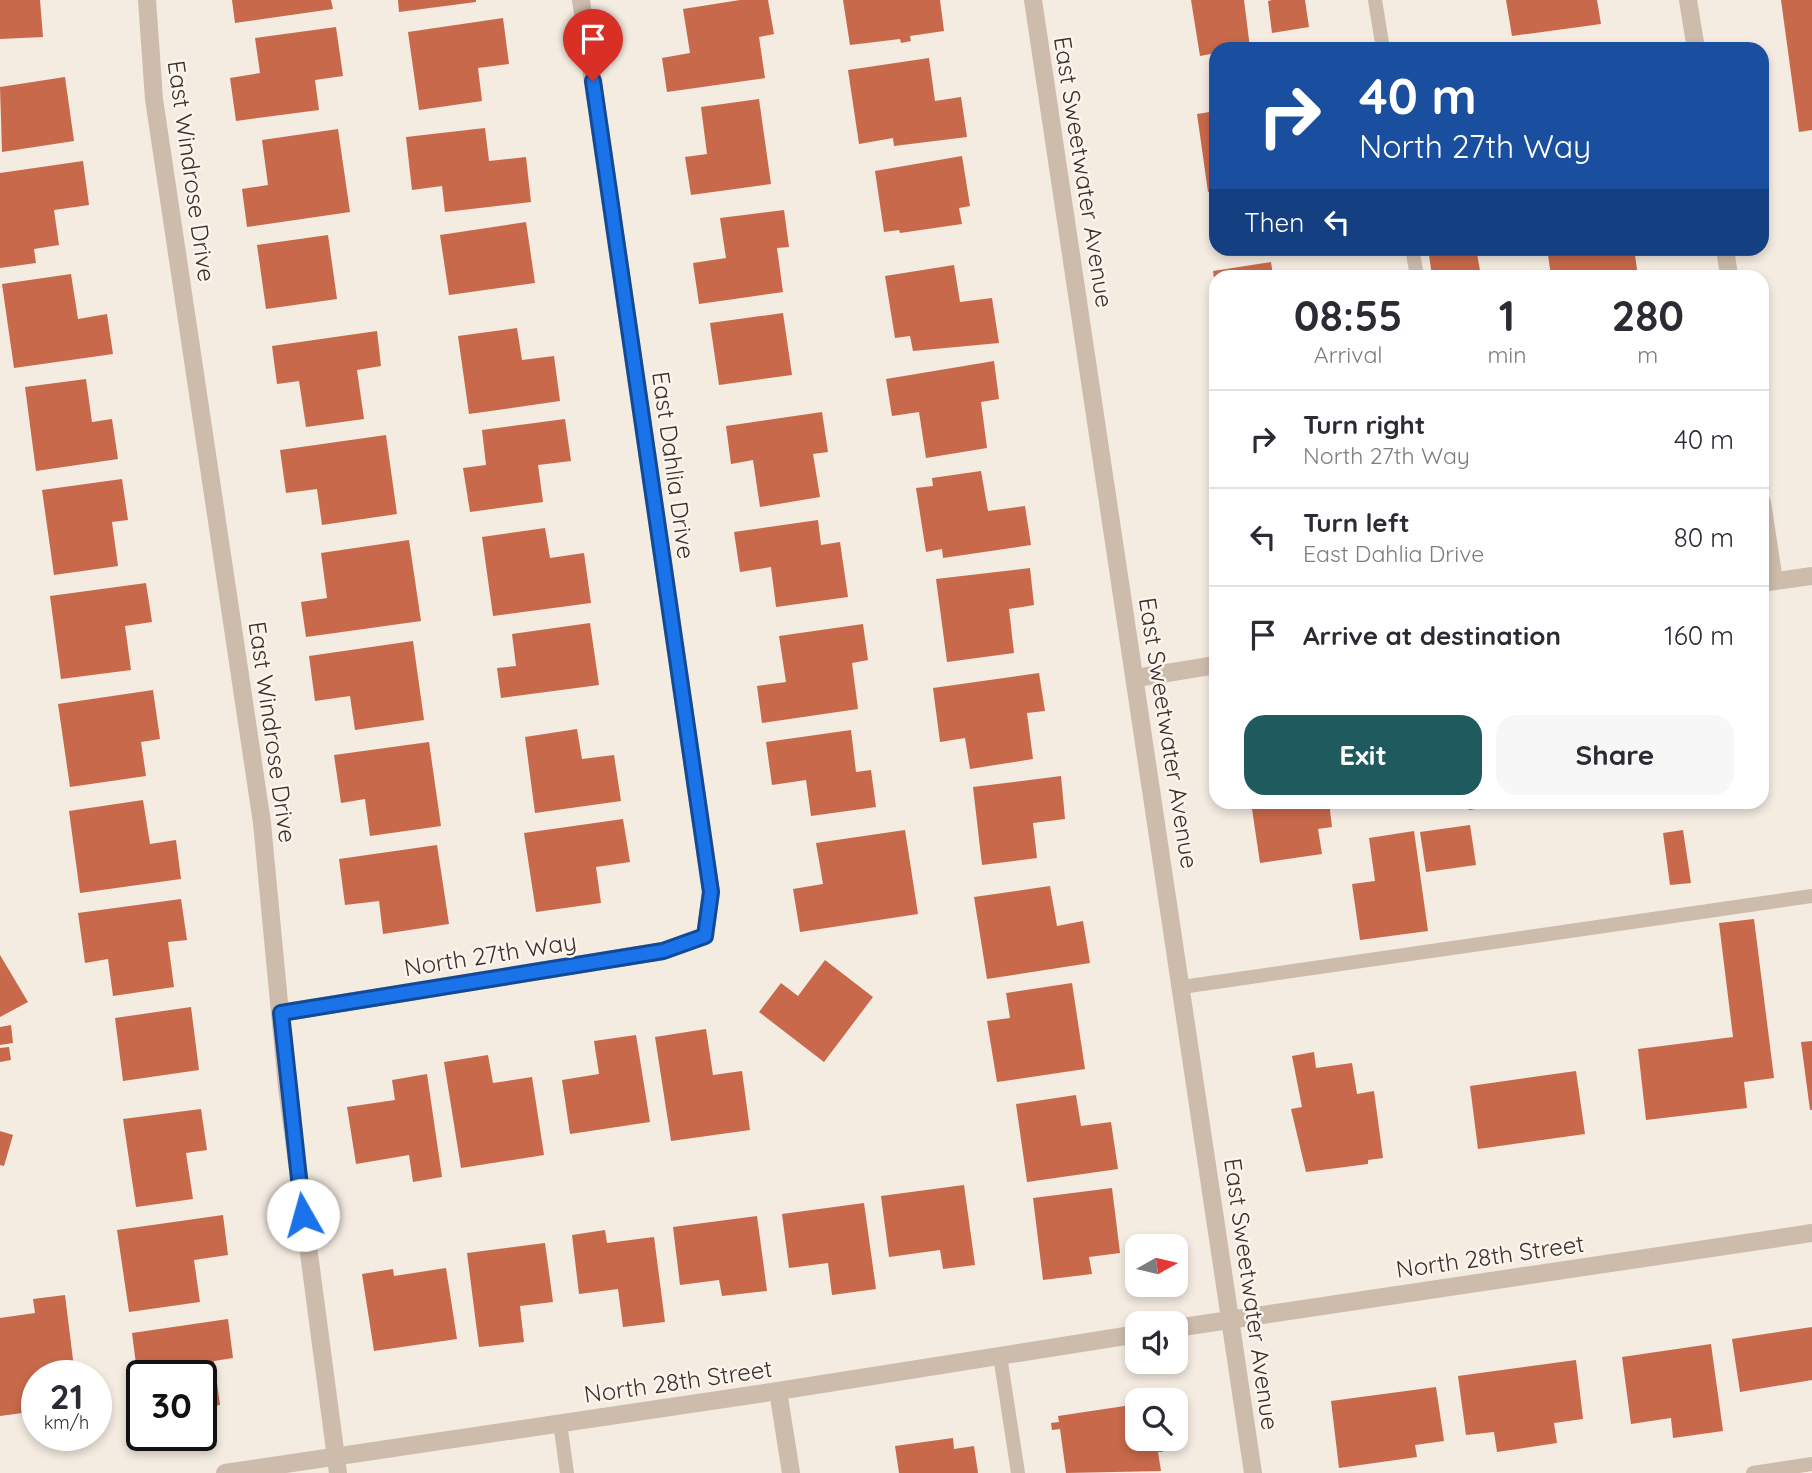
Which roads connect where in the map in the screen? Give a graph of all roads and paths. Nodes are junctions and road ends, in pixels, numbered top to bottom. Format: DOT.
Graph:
graph roads {
  1 [pos="147,0"];
  2 [pos="581,0"];
  3 [pos="1033,0"];
  4 [pos="1375,0"];
  5 [pos="1688,0"];
  6 [pos="1382,42"];
  7 [pos="1695,42"];
  8 [pos="1812,576"];
  9 [pos="1769,582"];
  10 [pos="1209,665"];
  11 [pos="1136,678"];
  12 [pos="1812,896"];
  13 [pos="705,936"];
  14 [pos="1182,987"];
  15 [pos="281,1013"];
  16 [pos="1812,1233"];
  17 [pos="1232,1320"];
  18 [pos="1188,1326"];
  19 [pos="1125,1336"];
  20 [pos="1000,1356"];
  21 [pos="778,1391"];
  22 [pos="560,1423"];
  23 [pos="1812,1464"];
  24 [pos="337,1465"];
  25 [pos="225,1473"];
  26 [pos="567,1473"];
  27 [pos="791,1473"];
  28 [pos="1018,1473"];
  29 [pos="1253,1473"];
  30 [pos="1754,1473"];
  1 -- 15 [label="street, East Windrose Drive"];
  2 -- 13 [label="street, East Dahlia Drive"];
  3 -- 11 [label="street, East Sweetwater Avenue"];
  4 -- 6 [label="lane"];
  5 -- 7 [label="street"];
  8 -- 9 [label="street"];
  10 -- 11 [label="street"];
  11 -- 14 [label="street, East Sweetwater Avenue"];
  12 -- 14 [label="lane"];
  13 -- 15 [label="street, North 27th Way"];
  14 -- 17 [label="street, East Sweetwater Avenue"];
  15 -- 24 [label="street, East Windrose Drive"];
  16 -- 17 [label="street, North 28th Street"];
  17 -- 18 [label="street, North 28th Street"];
  17 -- 29 [label="street, East Sweetwater Avenue"];
  19 -- 20 [label="street, North 28th Street"];
  20 -- 21 [label="street, North 28th Street"];
  20 -- 28 [label="lane"];
  21 -- 22 [label="street, North 28th Street"];
  21 -- 27 [label="street"];
  22 -- 24 [label="street, North 28th Street"];
  22 -- 26 [label="lane"];
  23 -- 30 [label="lane"];
  24 -- 25 [label="street, North 28th Street"];
}
